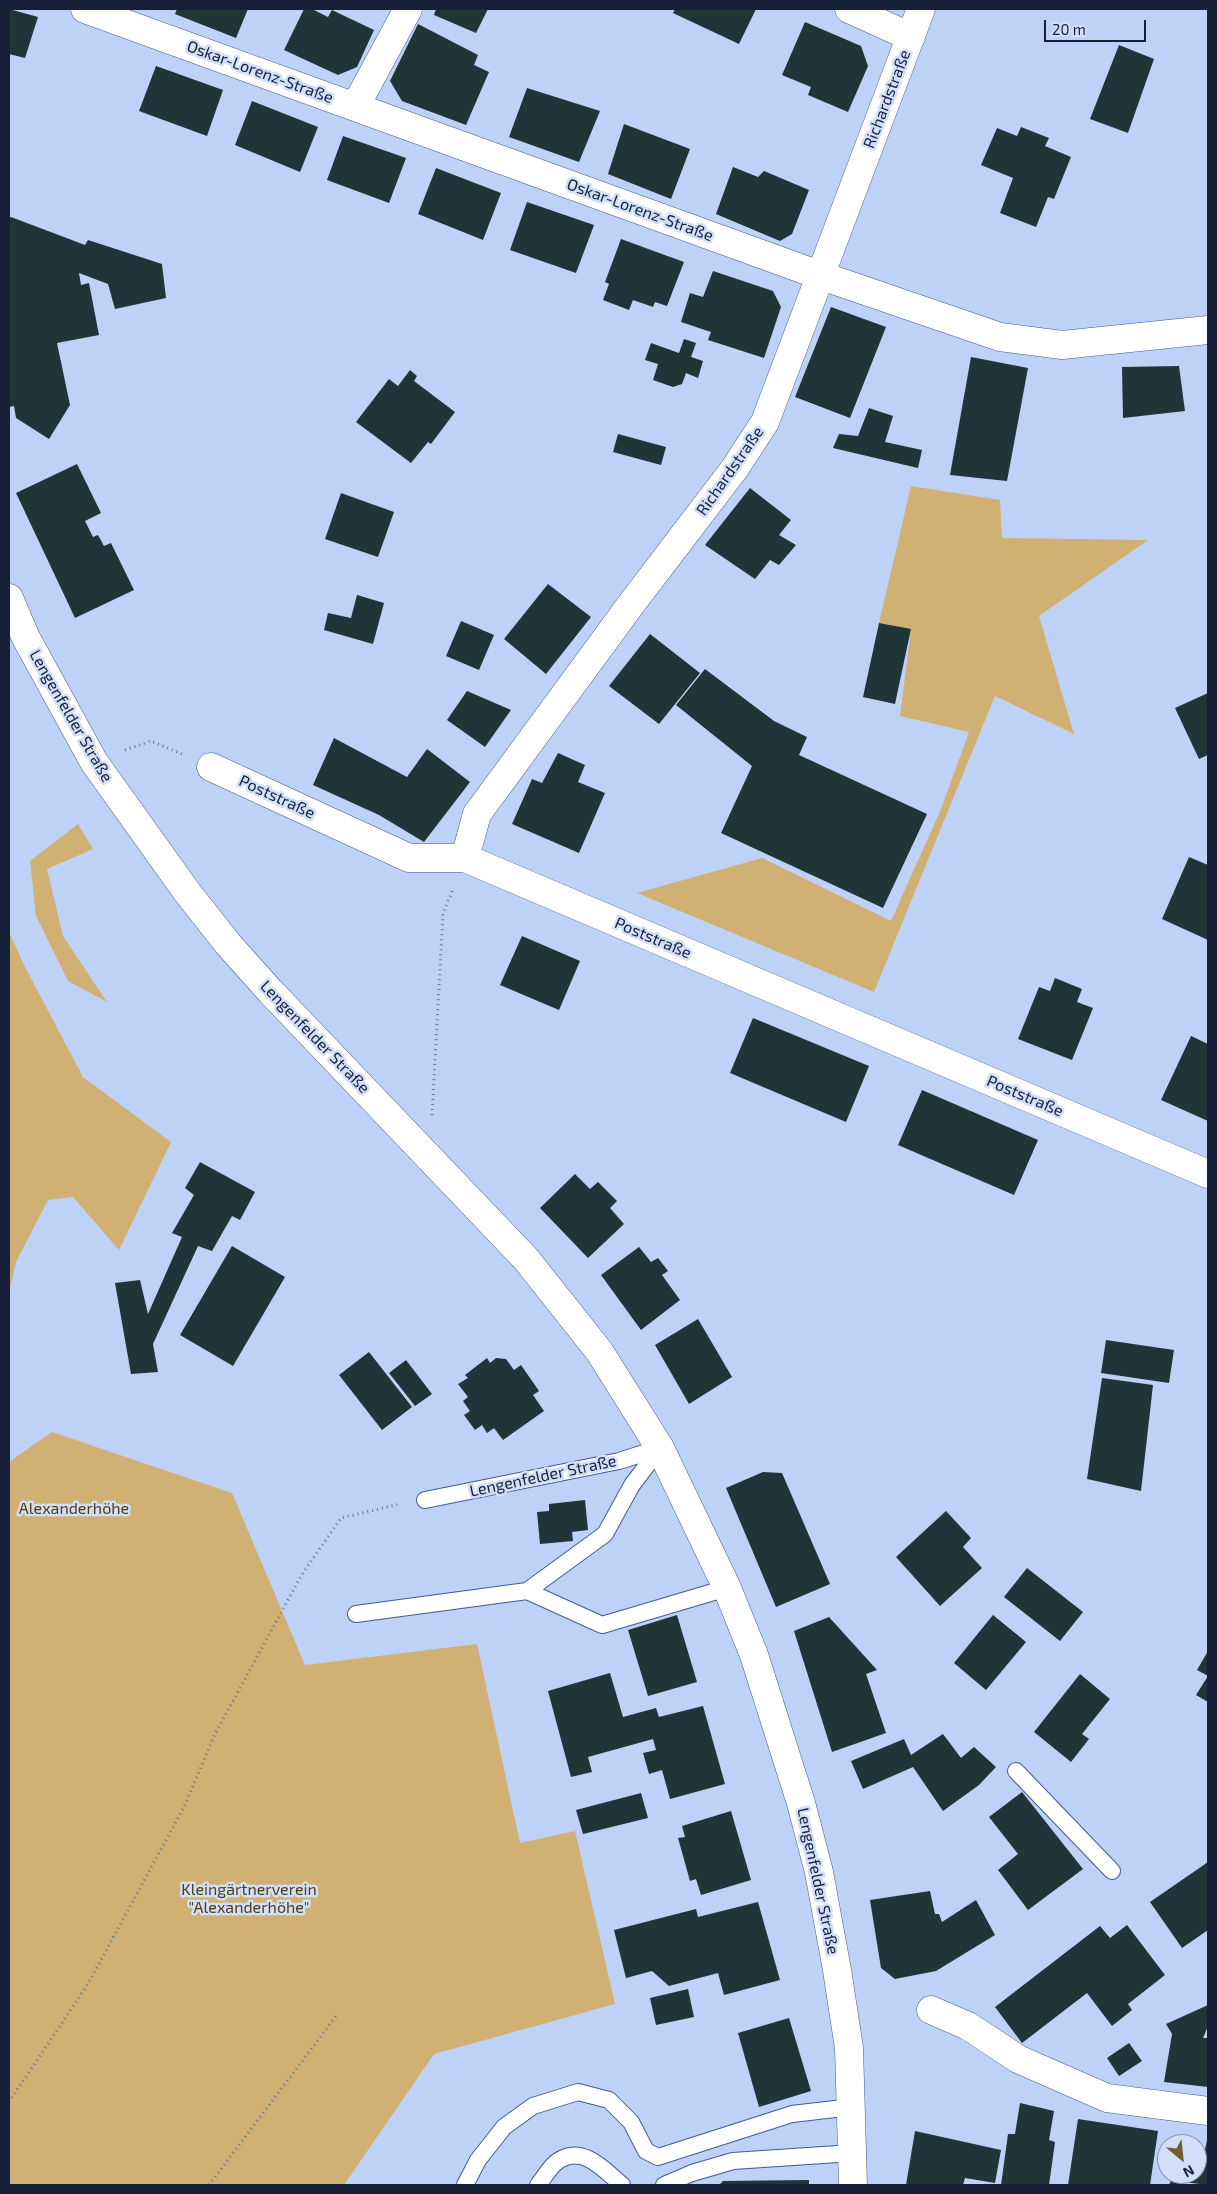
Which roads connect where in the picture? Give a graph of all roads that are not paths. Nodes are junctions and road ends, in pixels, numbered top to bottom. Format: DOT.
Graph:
graph roads {
  1 [pos="85,9"];
  2 [pos="408,9"];
  3 [pos="849,9"];
  4 [pos="921,9"];
  5 [pos="910,37"];
  6 [pos="355,107"];
  7 [pos="819,275"];
  8 [pos="1208,330"];
  9 [pos="9,598"];
  10 [pos="211,766"];
  11 [pos="465,858"];
  12 [pos="1208,1174"];
  13 [pos="660,1448"];
  14 [pos="425,1500"];
  15 [pos="727,1588"];
  16 [pos="527,1591"];
  17 [pos="356,1614"];
  18 [pos="1016,1771"];
  19 [pos="1112,1871"];
  20 [pos="931,2010"];
  21 [pos="852,2107"];
  22 [pos="1208,2111"];
  23 [pos="854,2153"];
  24 [pos="465,2185"];
  25 [pos="538,2185"];
  26 [pos="622,2185"];
  27 [pos="664,2185"];
  28 [pos="853,2185"];
  1 -- 6 [label="street, Oskar-Lorenz-Straße"];
  2 -- 6 [label="street"];
  3 -- 5 [label="street"];
  4 -- 5 [label="street, Richardstraße"];
  5 -- 7 [label="street, Richardstraße"];
  6 -- 7 [label="street, Oskar-Lorenz-Straße"];
  7 -- 8 [label="street, Oskar-Lorenz-Straße"];
  7 -- 11 [label="street, Richardstraße"];
  9 -- 13 [label="street, Lengenfelder Straße"];
  10 -- 11 [label="street, Poststraße"];
  11 -- 12 [label="street, Poststraße"];
  13 -- 14 [label="lane, Lengenfelder Straße"];
  13 -- 15 [label="street, Lengenfelder Straße"];
  13 -- 16 [label="lane, Lengenfelder Straße"];
  15 -- 16 [label="lane"];
  15 -- 21 [label="street, Lengenfelder Straße"];
  16 -- 17 [label="lane, Lengenfelder Straße"];
  18 -- 19 [label="lane"];
  20 -- 22 [label="street"];
  21 -- 23 [label="street, Lengenfelder Straße"];
  21 -- 24 [label="lane"];
  23 -- 27 [label="lane"];
  23 -- 28 [label="street, Lengenfelder Straße"];
  25 -- 26 [label="lane"];
}
